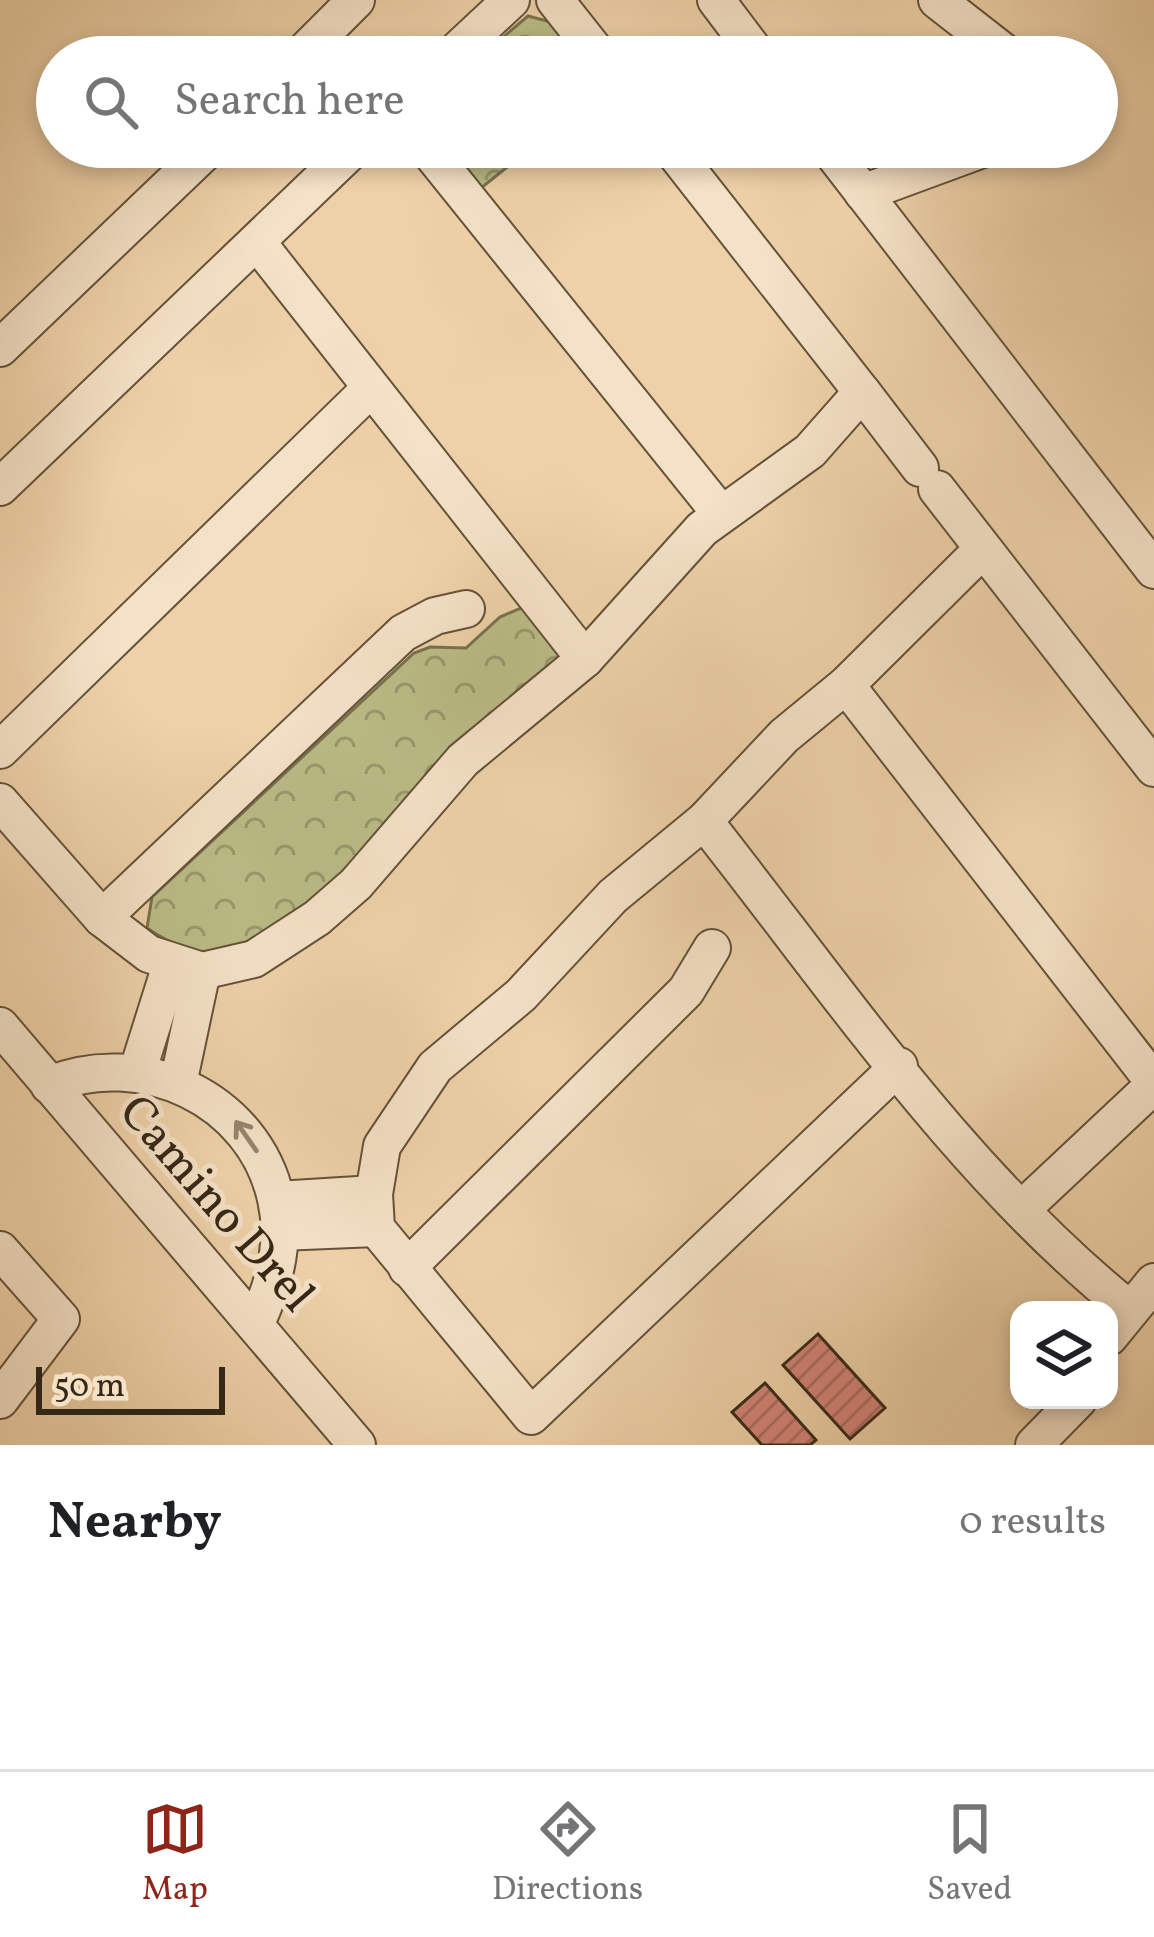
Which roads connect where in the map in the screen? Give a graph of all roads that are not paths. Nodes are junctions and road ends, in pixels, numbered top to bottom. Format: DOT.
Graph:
graph roads {
  1 [pos="356,0"];
  2 [pos="511,0"];
  3 [pos="555,0"];
  4 [pos="716,0"];
  5 [pos="938,0"];
  6 [pos="320,36"];
  7 [pos="472,36"];
  8 [pos="583,36"];
  9 [pos="744,36"];
  10 [pos="983,36"];
  11 [pos="188,168"];
  12 [pos="334,168"];
  13 [pos="442,168"];
  14 [pos="686,168"];
  15 [pos="844,168"];
  16 [pos="931,168"];
  17 [pos="863,193"];
  18 [pos="257,242"];
  19 [pos="0,348"];
  20 [pos="371,388"];
  21 [pos="862,392"];
  22 [pos="0,487"];
  23 [pos="721,514"];
  24 [pos="983,549"];
  25 [pos="1154,570"];
  26 [pos="466,609"];
  27 [pos="584,659"];
  28 [pos="846,685"];
  29 [pos="0,750"];
  30 [pos="1154,768"];
  31 [pos="0,802"];
  32 [pos="704,821"];
  33 [pos="102,918"];
  34 [pos="712,948"];
  35 [pos="186,968"];
  36 [pos="0,1026"];
  37 [pos="898,1066"];
  38 [pos="137,1072"];
  39 [pos="1154,1083"];
  40 [pos="49,1084"];
  41 [pos="178,1084"];
  42 [pos="1021,1210"];
  43 [pos="375,1211"];
  44 [pos="278,1216"];
  45 [pos="0,1250"];
  46 [pos="407,1268"];
  47 [pos="1154,1282"];
  48 [pos="1119,1323"];
  49 [pos="255,1325"];
  50 [pos="0,1400"];
  51 [pos="1069,1409"];
  52 [pos="357,1445"];
  53 [pos="1034,1445"];
  1 -- 6 [label="street"];
  2 -- 7 [label="street"];
  3 -- 8 [label="street"];
  4 -- 9 [label="street"];
  5 -- 10 [label="street"];
  11 -- 19 [label="street"];
  12 -- 18 [label="street"];
  13 -- 23 [label="street"];
  14 -- 21 [label="street"];
  15 -- 17 [label="street"];
  16 -- 17 [label="street"];
  17 -- 25 [label="street"];
  18 -- 20 [label="street"];
  18 -- 22 [label="street"];
  20 -- 27 [label="street"];
  20 -- 29 [label="street"];
  21 -- 23 [label="street"];
  21 -- 24 [label="street"];
  23 -- 27 [label="street"];
  24 -- 28 [label="street"];
  24 -- 30 [label="street"];
  26 -- 33 [label="street"];
  27 -- 35 [label="street"];
  28 -- 32 [label="street"];
  28 -- 39 [label="street"];
  31 -- 33 [label="street"];
  32 -- 37 [label="street"];
  32 -- 43 [label="street"];
  33 -- 35 [label="street"];
  34 -- 46 [label="street"];
  35 -- 38 [label="street"];
  35 -- 41 [label="street"];
  36 -- 40 [label="street, Camino Drel"];
  37 -- 42 [label="street"];
  37 -- 46 [label="street"];
  38 -- 40 [label="street"];
  38 -- 41 [label="street"];
  39 -- 42 [label="street"];
  40 -- 49 [label="street, Camino Drel"];
  44 -- 41 [label="street, one-way"];
  42 -- 48 [label="street"];
  43 -- 44 [label="street"];
  43 -- 46 [label="street"];
  44 -- 49 [label="street"];
  45 -- 50 [label="street"];
  47 -- 48 [label="street"];
  49 -- 52 [label="street, Camino Drel"];
  51 -- 53 [label="street"];
}
